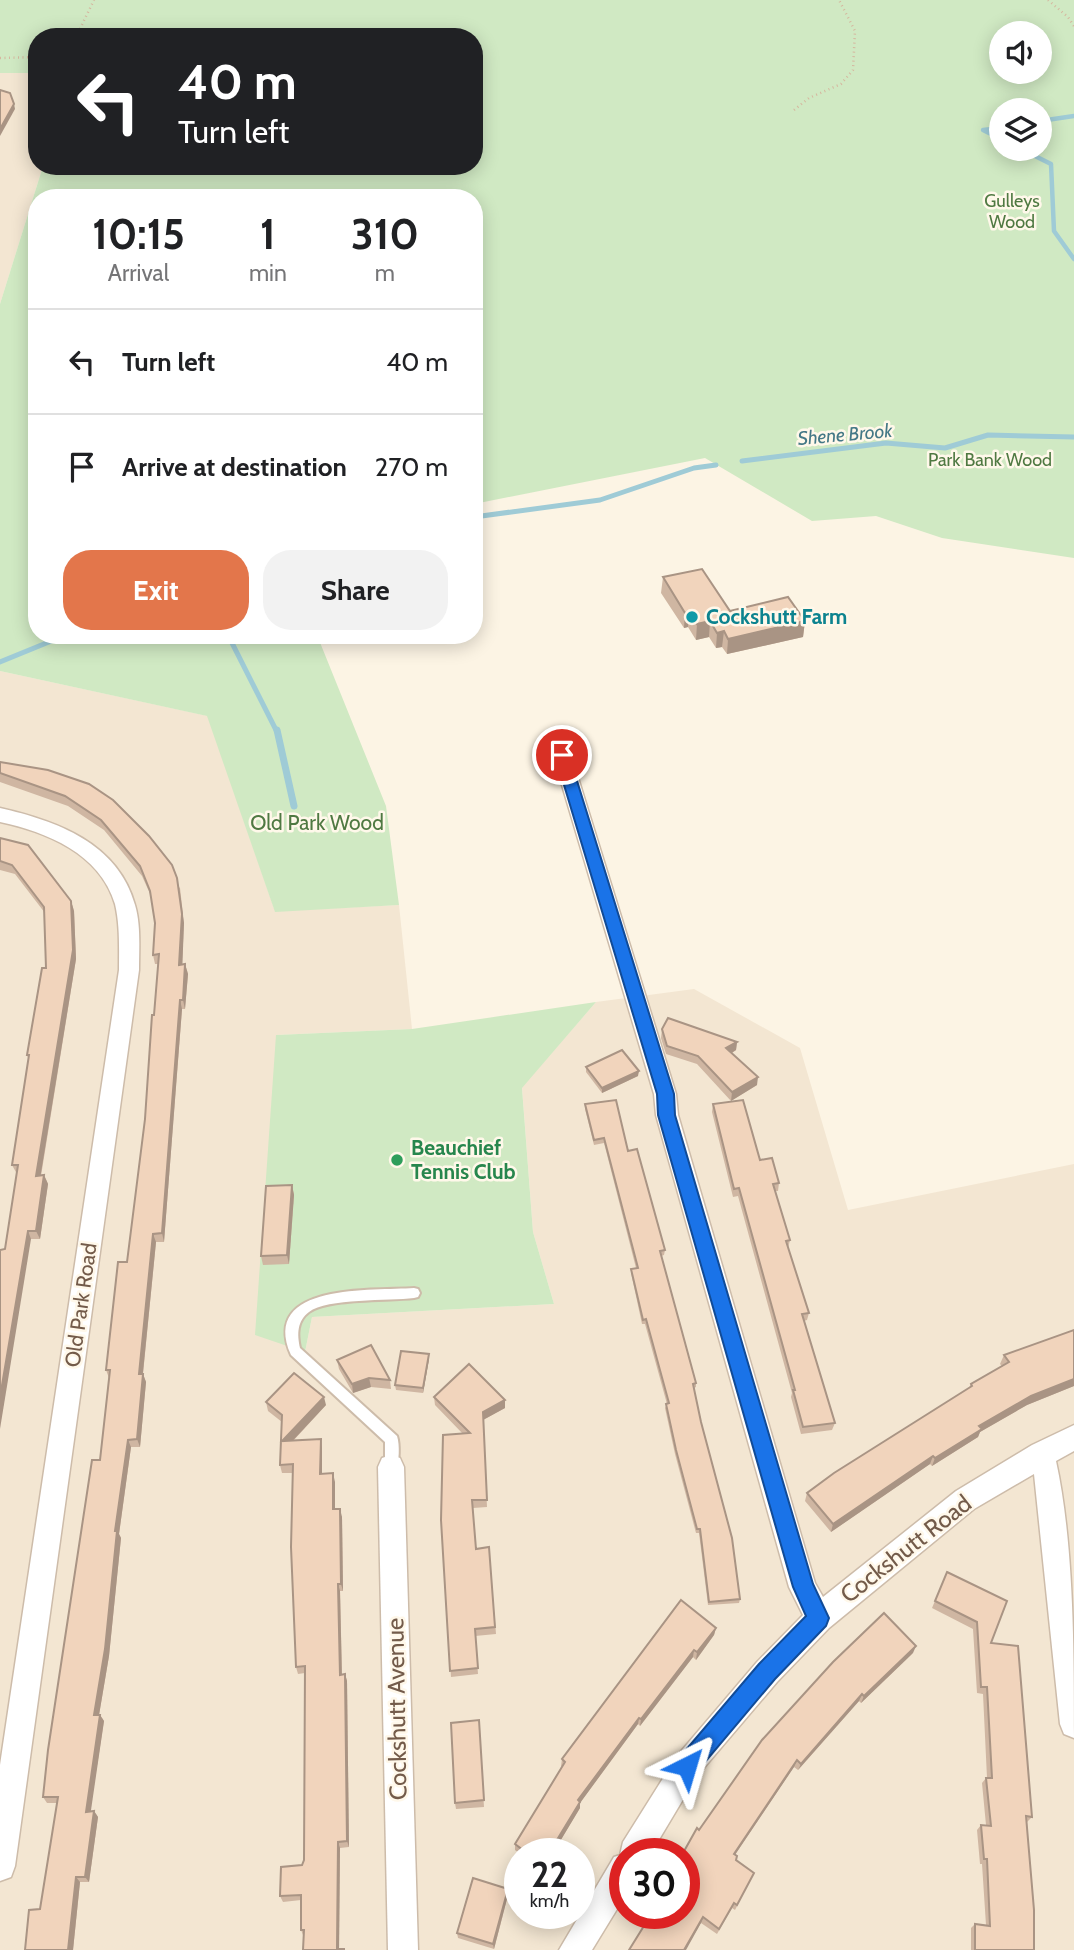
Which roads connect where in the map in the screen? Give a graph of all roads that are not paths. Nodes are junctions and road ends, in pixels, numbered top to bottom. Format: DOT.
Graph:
graph roads {
  1 [pos="562,755"];
  2 [pos="0,816"];
  3 [pos="414,1293"];
  4 [pos="1074,1437"];
  5 [pos="1041,1454"];
  6 [pos="391,1467"];
  7 [pos="818,1618"];
  8 [pos="1074,1724"];
  9 [pos="643,1838"];
  10 [pos="0,1866"];
  11 [pos="609,1894"];
  12 [pos="403,1950"];
  13 [pos="574,1950"];
  1 -- 7 [label="street"];
  2 -- 10 [label="street, Old Park Road"];
  3 -- 6 [label="lane"];
  4 -- 5 [label="street, Cockshutt Road"];
  5 -- 7 [label="street, Cockshutt Road"];
  5 -- 8 [label="street"];
  6 -- 12 [label="street, Cockshutt Avenue"];
  7 -- 9 [label="street, Cockshutt Road"];
  11 -- 13 [label="street"];
}
